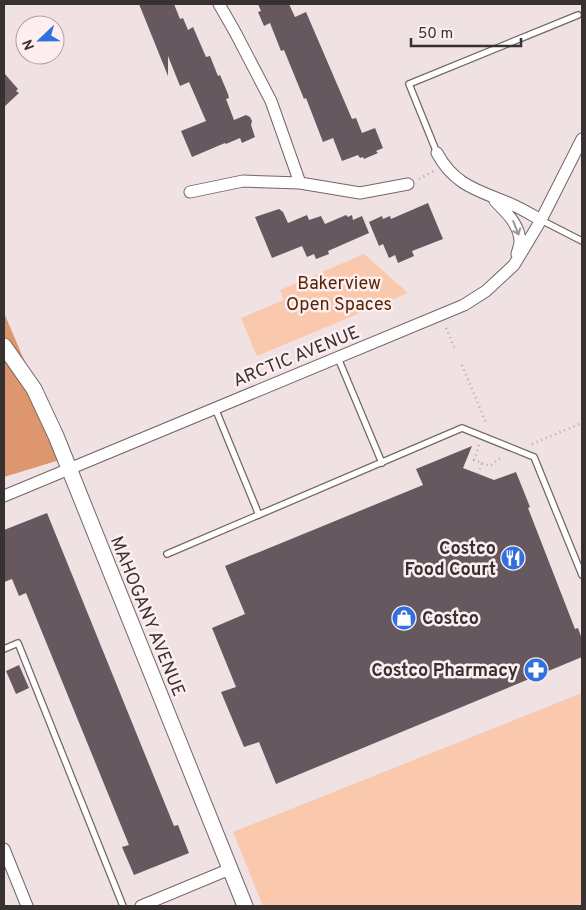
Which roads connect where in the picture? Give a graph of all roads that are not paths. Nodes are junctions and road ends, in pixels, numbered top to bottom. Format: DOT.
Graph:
graph roads {
  1 [pos="218,4"];
  2 [pos="578,15"];
  3 [pos="582,139"];
  4 [pos="438,153"];
  5 [pos="300,182"];
  6 [pos="408,184"];
  7 [pos="190,192"];
  8 [pos="492,198"];
  9 [pos="541,220"];
  10 [pos="582,241"];
  11 [pos="514,265"];
  12 [pos="4,346"];
  13 [pos="338,358"];
  14 [pos="215,408"];
  15 [pos="382,463"];
  16 [pos="69,470"];
  17 [pos="4,496"];
  18 [pos="259,515"];
  19 [pos="167,554"];
  20 [pos="582,575"];
  21 [pos="4,649"];
  22 [pos="4,849"];
  23 [pos="7,867"];
  24 [pos="230,869"];
  25 [pos="27,906"];
  26 [pos="123,906"];
  27 [pos="141,906"];
  28 [pos="245,906"];
  1 -- 5 [label="street"];
  2 -- 4 [label="lane"];
  3 -- 9 [label="street, ARCTIC AVENUE"];
  4 -- 8 [label="street"];
  5 -- 6 [label="street"];
  5 -- 7 [label="street"];
  8 -- 9 [label="street"];
  8 -- 11 [label="street, one-way"];
  9 -- 10 [label="lane"];
  9 -- 11 [label="street, ARCTIC AVENUE"];
  11 -- 13 [label="street, ARCTIC AVENUE"];
  12 -- 16 [label="street, MAHOGANY AVENUE"];
  13 -- 14 [label="street, ARCTIC AVENUE"];
  13 -- 15 [label="lane"];
  14 -- 16 [label="street, ARCTIC AVENUE"];
  14 -- 18 [label="lane"];
  15 -- 18 [label="lane"];
  15 -- 20 [label="lane"];
  16 -- 17 [label="street, ARCTIC AVENUE"];
  16 -- 24 [label="street, MAHOGANY AVENUE"];
  18 -- 19 [label="lane"];
  21 -- 26 [label="lane"];
  22 -- 23 [label="street"];
  23 -- 25 [label="street"];
  24 -- 27 [label="street"];
  24 -- 28 [label="street, MAHOGANY AVENUE"];
}
